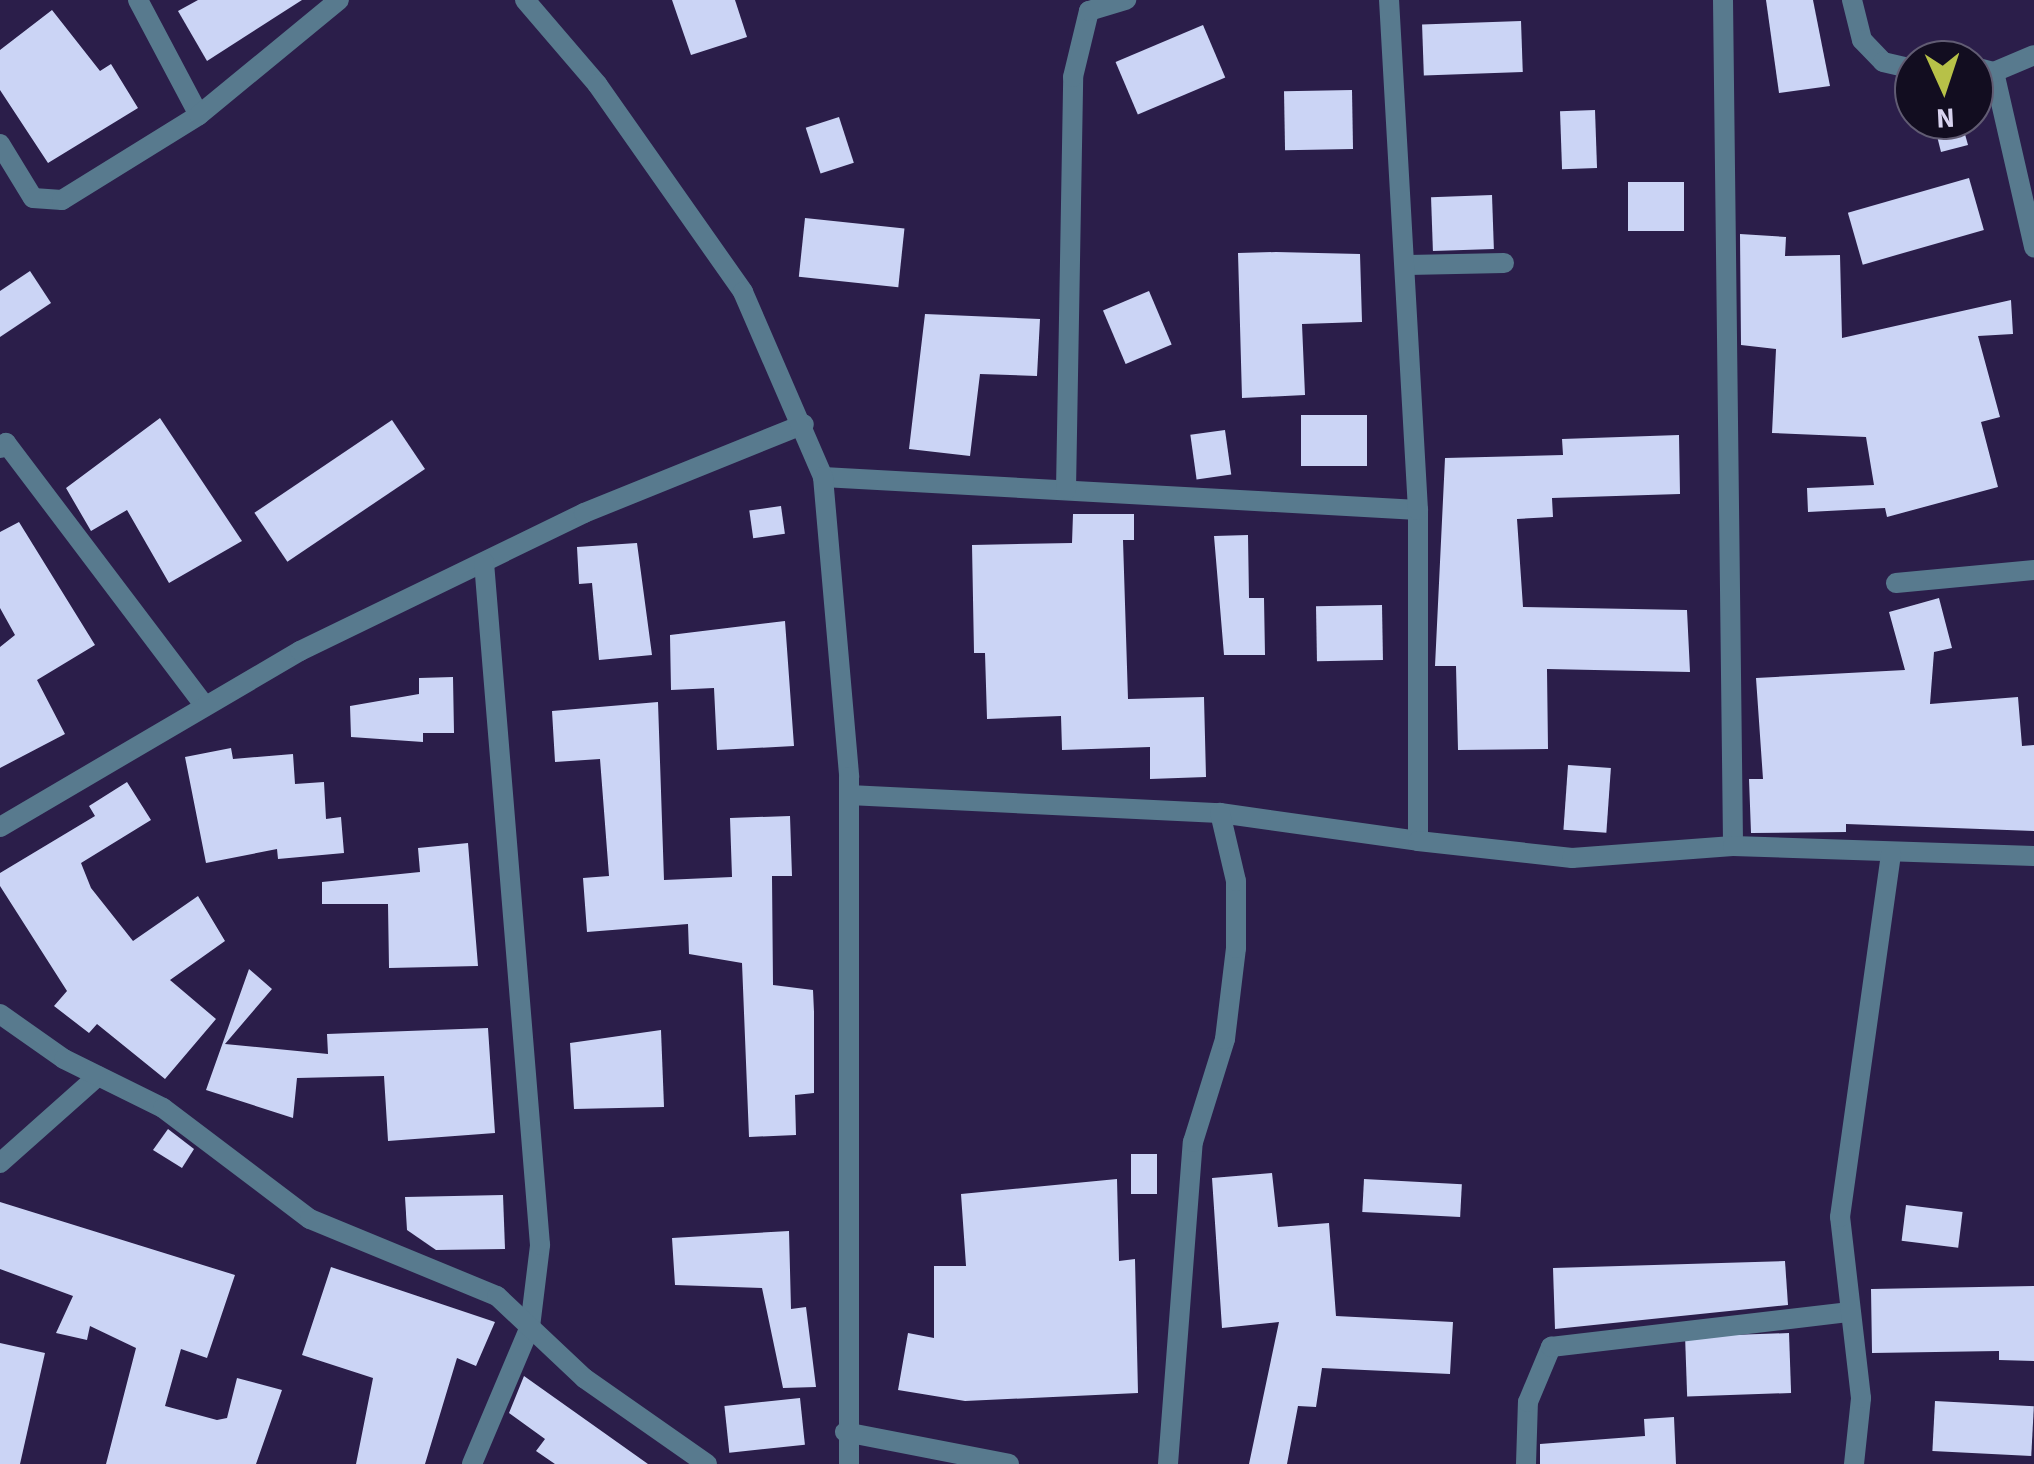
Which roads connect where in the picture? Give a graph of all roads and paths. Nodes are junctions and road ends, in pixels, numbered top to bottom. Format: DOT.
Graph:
graph roads {
  1 [pos="138,0"];
  2 [pos="339,0"];
  3 [pos="525,0"];
  4 [pos="1126,0"];
  5 [pos="1389,0"];
  6 [pos="1723,0"];
  7 [pos="1852,0"];
  8 [pos="2034,55"];
  9 [pos="1894,64"];
  10 [pos="1994,67"];
  11 [pos="1994,105"];
  12 [pos="199,115"];
  13 [pos="0,144"];
  14 [pos="2034,246"];
  15 [pos="1504,263"];
  16 [pos="1408,265"];
  17 [pos="804,424"];
  18 [pos="2,441"];
  19 [pos="823,477"];
  20 [pos="1066,490"];
  21 [pos="1418,510"];
  22 [pos="484,562"];
  23 [pos="2034,570"];
  24 [pos="1896,583"];
  25 [pos="204,705"];
  26 [pos="849,795"];
  27 [pos="1220,813"];
  28 [pos="0,827"];
  29 [pos="1418,841"];
  30 [pos="1734,846"];
  31 [pos="1891,854"];
  32 [pos="2034,856"];
  33 [pos="0,1014"];
  34 [pos="98,1076"];
  35 [pos="0,1163"];
  36 [pos="1850,1312"];
  37 [pos="530,1328"];
  38 [pos="845,1432"];
  39 [pos="472,1464"];
  40 [pos="707,1464"];
  41 [pos="850,1464"];
  42 [pos="1009,1464"];
  43 [pos="1168,1464"];
  44 [pos="1526,1464"];
  45 [pos="1854,1464"];
  1 -- 12 [label="street"];
  2 -- 12 [label="street"];
  3 -- 17 [label="street"];
  4 -- 20 [label="street"];
  5 -- 16 [label="street"];
  6 -- 30 [label="street"];
  7 -- 9 [label="street"];
  8 -- 10 [label="street"];
  11 -- 14 [label="street"];
  12 -- 13 [label="street"];
  15 -- 16 [label="street"];
  16 -- 21 [label="street"];
  17 -- 19 [label="street"];
  17 -- 22 [label="street"];
  18 -- 25 [label="street"];
  19 -- 20 [label="street"];
  19 -- 26 [label="street"];
  20 -- 21 [label="street"];
  21 -- 29 [label="street"];
  22 -- 25 [label="street"];
  22 -- 37 [label="street"];
  23 -- 24 [label="street"];
  25 -- 28 [label="street"];
  26 -- 27 [label="street"];
  26 -- 38 [label="street"];
  27 -- 29 [label="street"];
  27 -- 43 [label="street"];
  29 -- 30 [label="street"];
  30 -- 31 [label="street"];
  31 -- 32 [label="street"];
  31 -- 36 [label="street"];
  33 -- 34 [label="street"];
  34 -- 35 [label="street"];
  34 -- 37 [label="street"];
  36 -- 44 [label="street"];
  36 -- 45 [label="street"];
  37 -- 39 [label="street"];
  37 -- 40 [label="street"];
  38 -- 41 [label="street"];
  38 -- 42 [label="street"];
}
